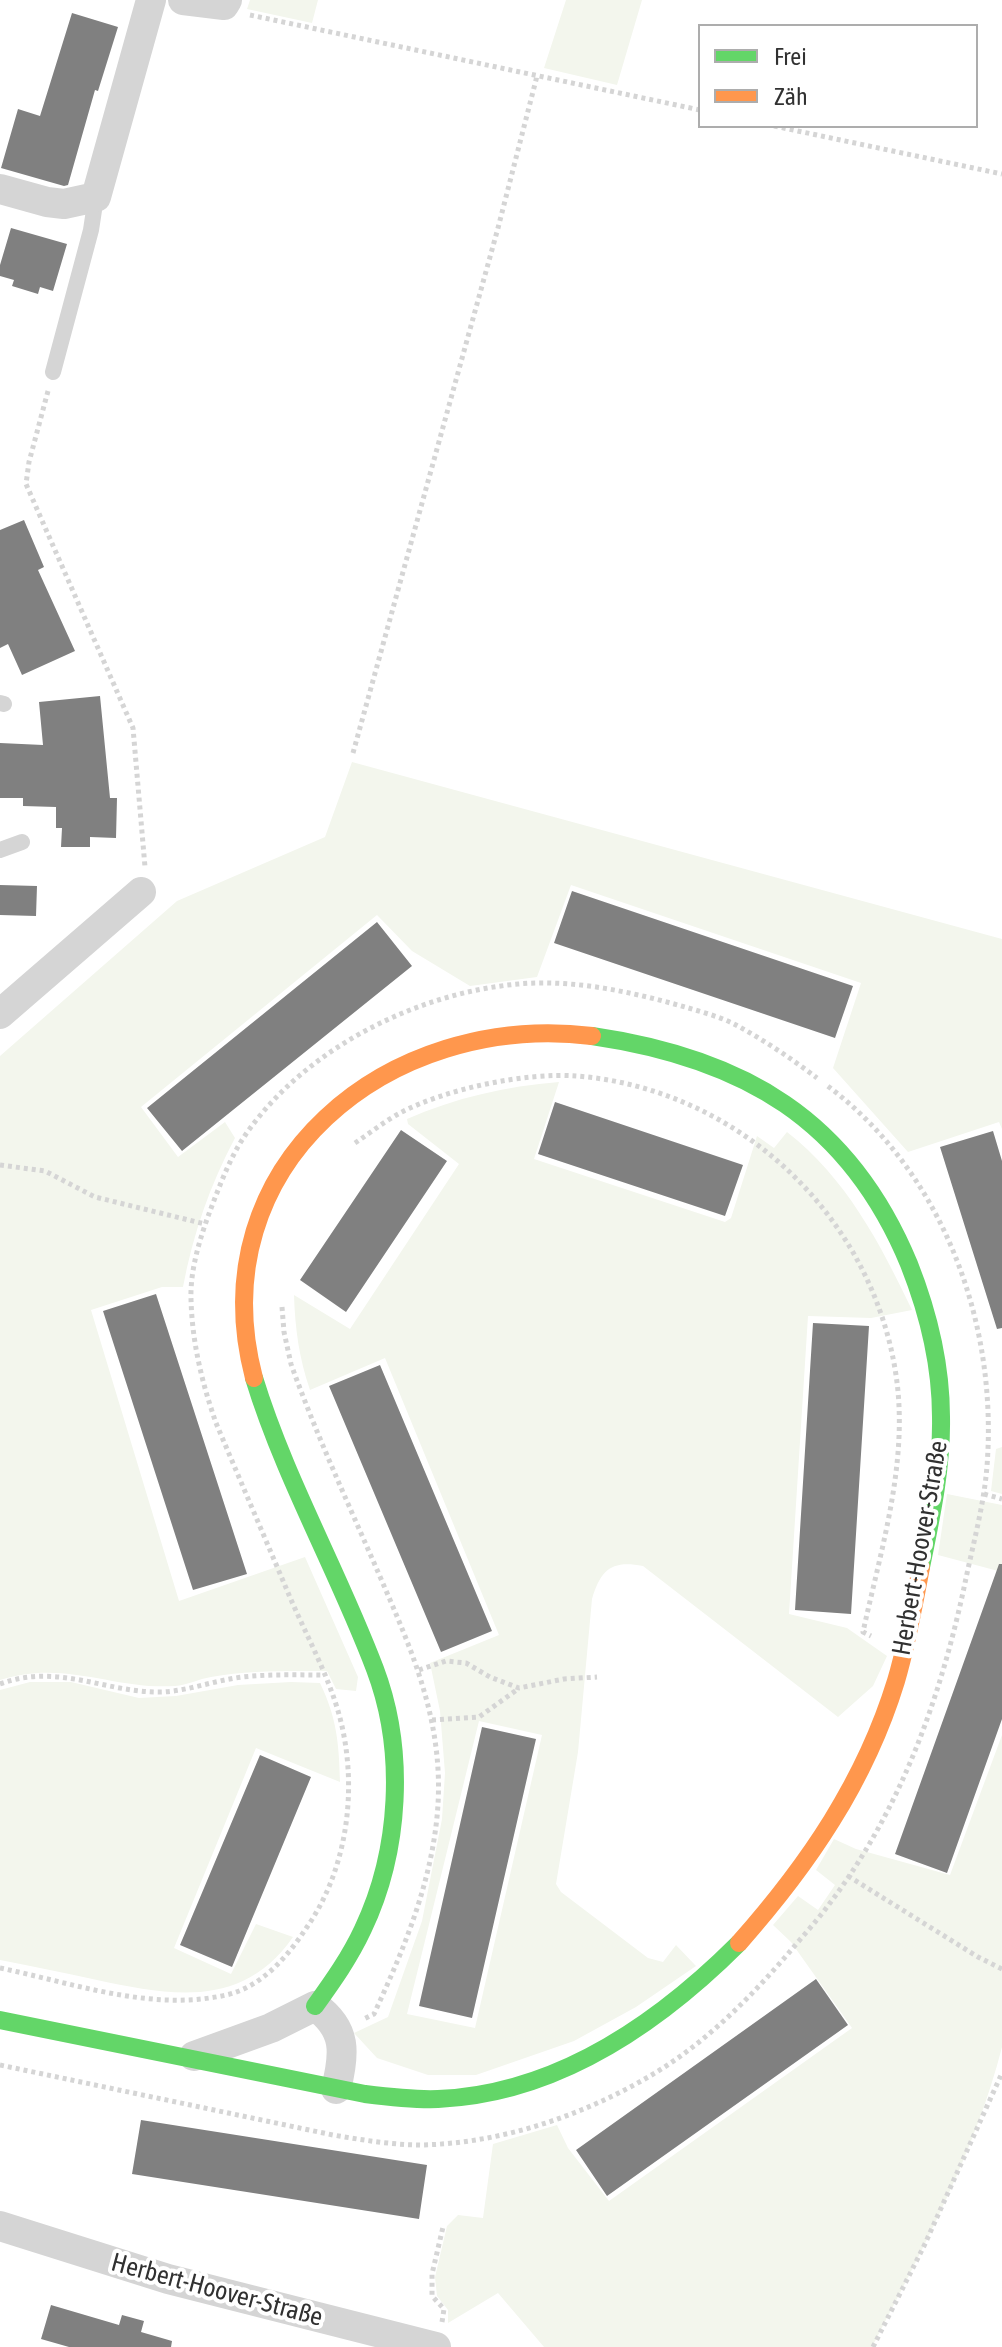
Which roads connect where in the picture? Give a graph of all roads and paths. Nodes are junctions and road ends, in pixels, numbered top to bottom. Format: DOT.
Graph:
graph roads {
  1 [pos="151,0"];
  2 [pos="183,0"];
  3 [pos="225,3"];
  4 [pos="537,76"];
  5 [pos="698,110"];
  6 [pos="784,128"];
  7 [pos="1002,174"];
  8 [pos="0,189"];
  9 [pos="96,197"];
  10 [pos="53,372"];
  11 [pos="353,753"];
  12 [pos="22,842"];
  13 [pos="0,850"];
  14 [pos="141,892"];
  15 [pos="0,1014"];
  16 [pos="345,1150"];
  17 [pos="0,1165"];
  18 [pos="205,1224"];
  19 [pos="282,1304"];
  20 [pos="984,1494"];
  21 [pos="1002,1499"];
  22 [pos="903,1654"];
  23 [pos="419,1670"];
  24 [pos="323,1675"];
  25 [pos="597,1677"];
  26 [pos="0,1684"];
  27 [pos="519,1688"];
  28 [pos="432,1720"];
  29 [pos="848,1876"];
  30 [pos="0,1968"];
  31 [pos="1002,1969"];
  32 [pos="315,2006"];
  33 [pos="0,2020"];
  34 [pos="339,2030"];
  35 [pos="185,2058"];
  36 [pos="0,2065"];
  37 [pos="1002,2073"];
  38 [pos="1001,2085"];
  39 [pos="336,2089"];
  40 [pos="0,2226"];
  41 [pos="443,2227"];
  42 [pos="444,2309"];
  43 [pos="436,2347"];
  44 [pos="873,2347"];
  1 -- 9 [label="street"];
  2 -- 3 [label="street"];
  3 -- 4 [label="path"];
  4 -- 5 [label="path"];
  4 -- 11 [label="path"];
  6 -- 7 [label="path"];
  8 -- 9 [label="street"];
  9 -- 10 [label="lane"];
  10 -- 14 [label="path"];
  12 -- 13 [label="lane"];
  14 -- 15 [label="street"];
  16 -- 22 [label="path"];
  17 -- 18 [label="path"];
  18 -- 20 [label="path"];
  18 -- 24 [label="path"];
  19 -- 23 [label="path"];
  20 -- 21 [label="path"];
  20 -- 29 [label="path"];
  22 -- 32 [label="street, Herbert-Hoover-Straße"];
  22 -- 39 [label="street, Herbert-Hoover-Straße"];
  23 -- 27 [label="path"];
  23 -- 28 [label="path"];
  24 -- 26 [label="path"];
  24 -- 30 [label="path"];
  25 -- 27 [label="path"];
  27 -- 28 [label="path"];
  28 -- 34 [label="path"];
  29 -- 31 [label="path"];
  29 -- 36 [label="path"];
  32 -- 34 [label="street"];
  32 -- 35 [label="street, Herbert-Hoover-Straße"];
  33 -- 35 [label="street, Herbert-Hoover-Straße"];
  34 -- 39 [label="street"];
  35 -- 39 [label="street, Herbert-Hoover-Straße"];
  37 -- 38 [label="path"];
  38 -- 44 [label="path"];
  40 -- 43 [label="street, Herbert-Hoover-Straße"];
  41 -- 42 [label="path"];
}
